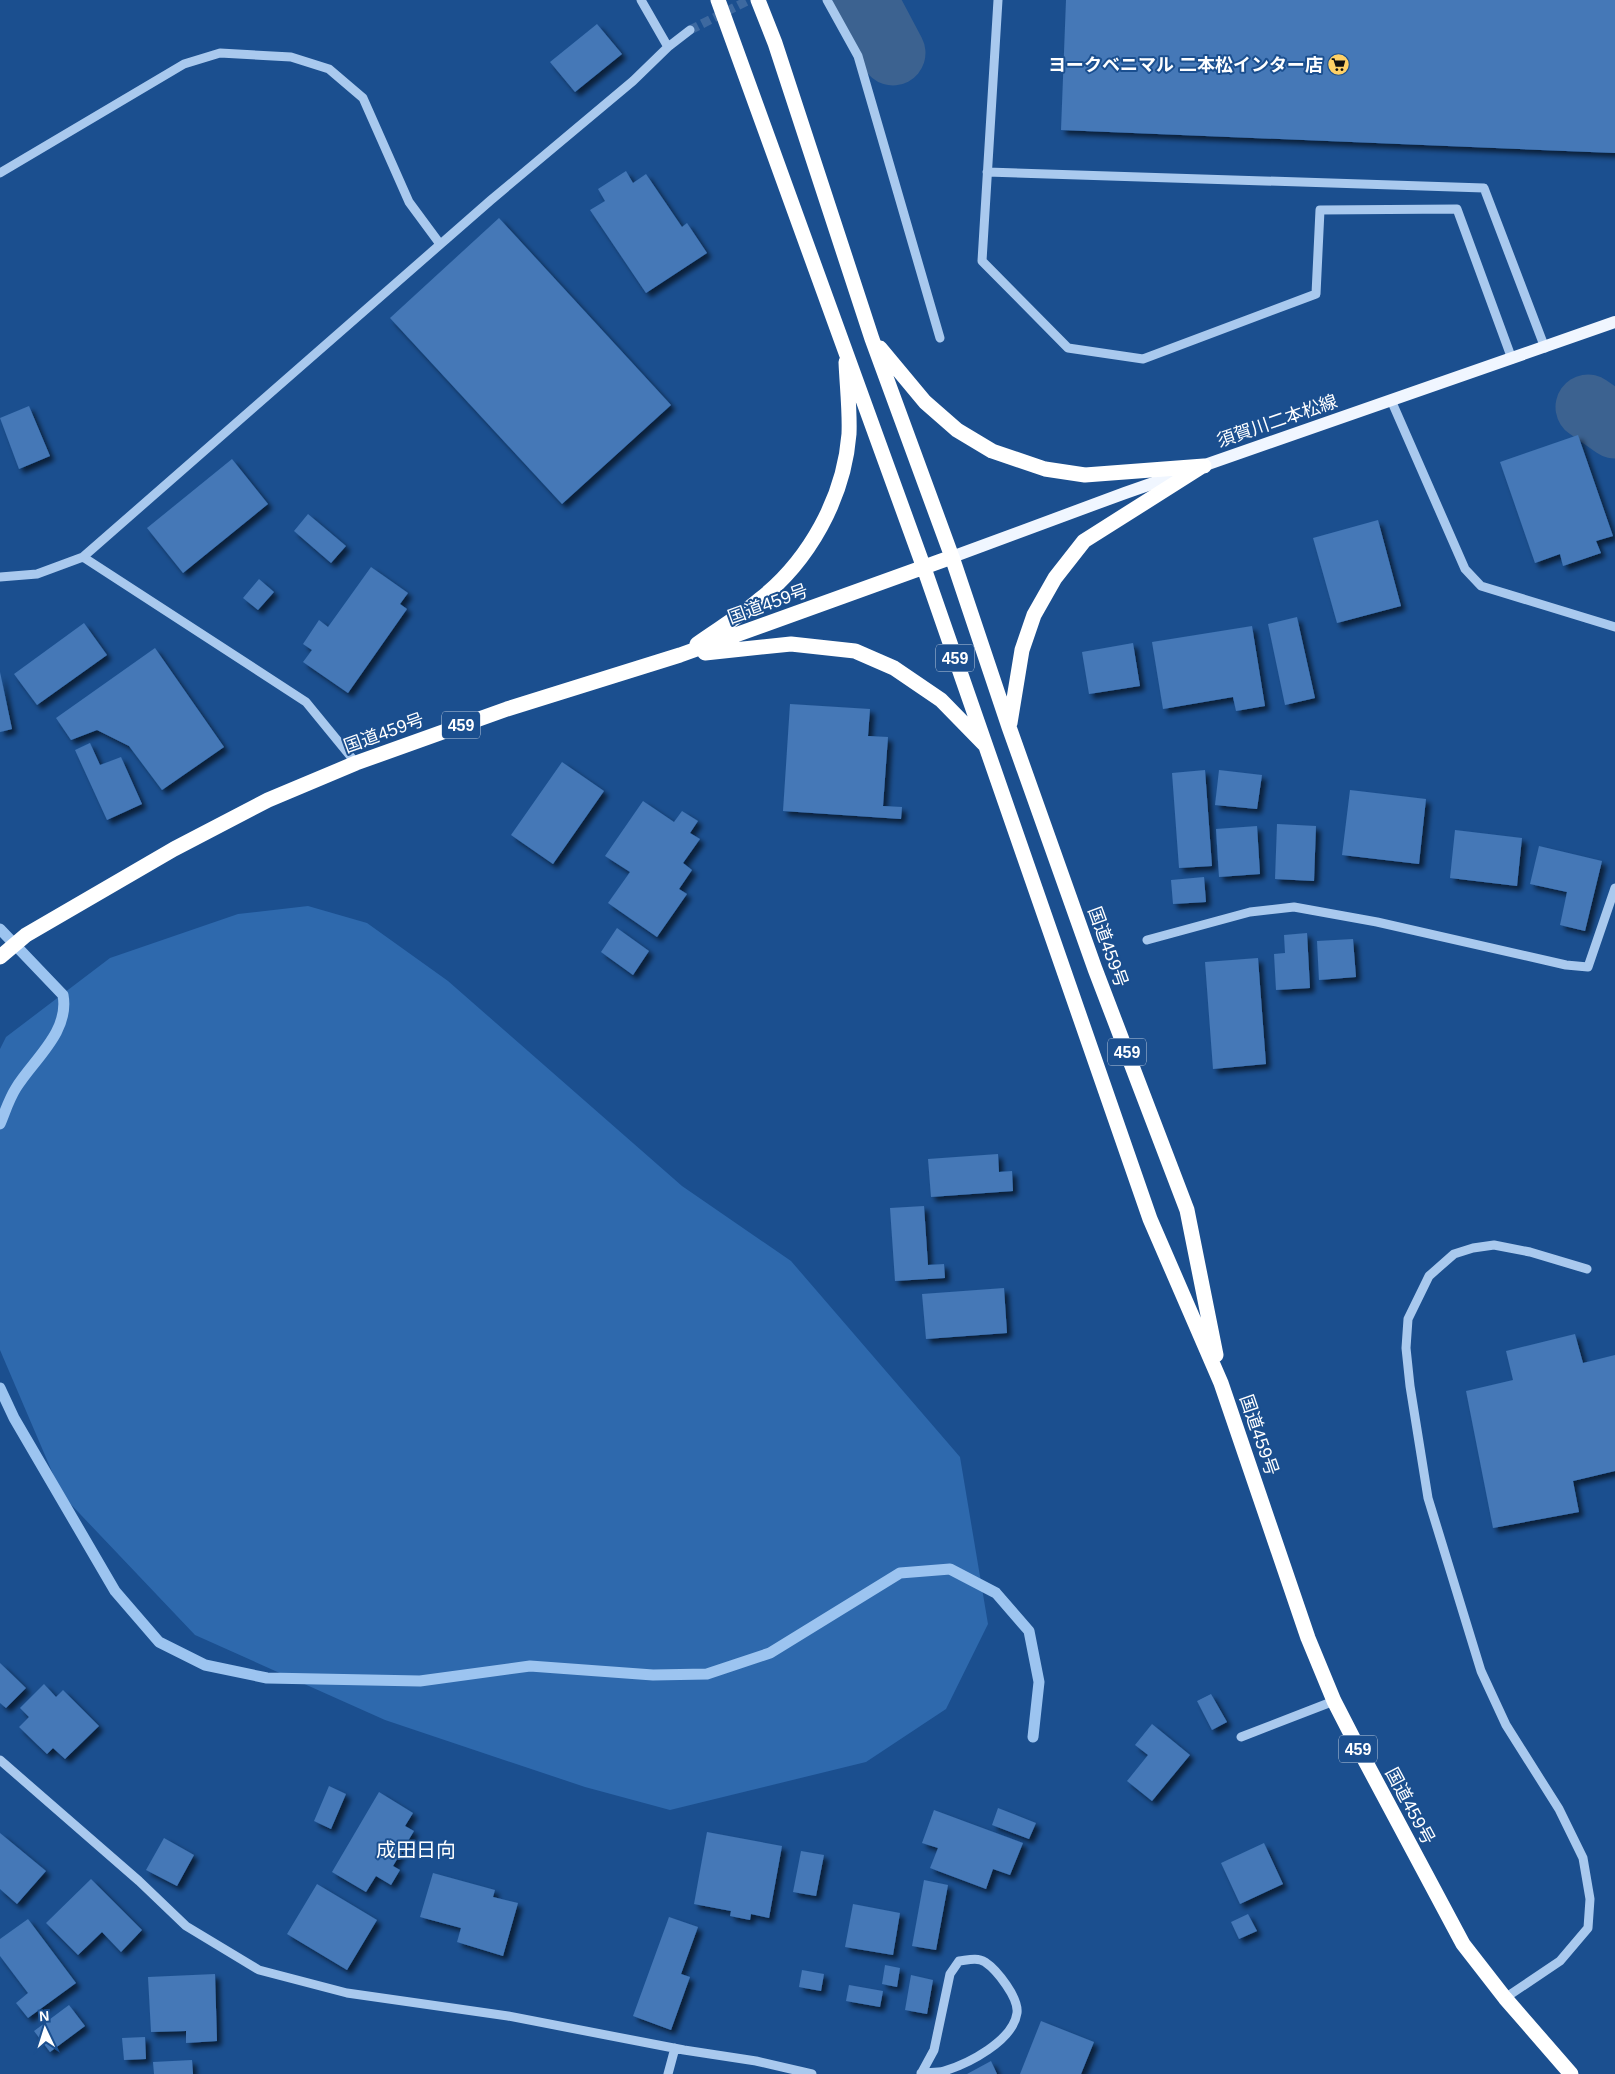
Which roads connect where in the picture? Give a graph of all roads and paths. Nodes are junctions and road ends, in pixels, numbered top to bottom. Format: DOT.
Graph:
graph roads {
  1 [pos="641,0"];
  2 [pos="718,0"];
  3 [pos="758,0"];
  4 [pos="827,0"];
  5 [pos="998,0"];
  6 [pos="690,30"];
  7 [pos="668,47"];
  8 [pos="987,172"];
  9 [pos="0,173"];
  10 [pos="440,244"];
  11 [pos="1614,326"];
  12 [pos="940,338"];
  13 [pos="872,339"];
  14 [pos="846,348"];
  15 [pos="1545,348"];
  16 [pos="1512,359"];
  17 [pos="1391,400"];
  18 [pos="1204,466"];
  19 [pos="84,557"];
  20 [pos="952,557"];
  21 [pos="924,568"];
  22 [pos="0,577"];
  23 [pos="1615,627"];
  24 [pos="680,655"];
  25 [pos="1009,727"];
  26 [pos="986,747"];
  27 [pos="356,763"];
  28 [pos="1615,888"];
  29 [pos="1147,940"];
  30 [pos="0,957"];
  31 [pos="1587,1269"];
  32 [pos="1221,1383"];
  33 [pos="1334,1701"];
  34 [pos="1241,1737"];
  35 [pos="0,1760"];
  36 [pos="1505,1998"];
  37 [pos="675,2048"];
  38 [pos="668,2074"];
  39 [pos="812,2074"];
  40 [pos="921,2074"];
  41 [pos="1571,2074"];
  1 -- 7 [label="street"];
  2 -- 14 [label="highway"];
  3 -- 13 [label="highway"];
  4 -- 12 [label="street"];
  5 -- 8 [label="street"];
  6 -- 7 [label="street"];
  7 -- 10 [label="street"];
  8 -- 15 [label="street"];
  8 -- 16 [label="street"];
  9 -- 10 [label="street"];
  10 -- 19 [label="street"];
  11 -- 15 [label="main road, 須賀川二本松線"];
  13 -- 18 [label="highway"];
  13 -- 20 [label="highway"];
  14 -- 21 [label="highway"];
  14 -- 24 [label="highway"];
  15 -- 16 [label="main road, 須賀川二本松線"];
  16 -- 17 [label="main road, 須賀川二本松線"];
  17 -- 18 [label="main road, 須賀川二本松線"];
  17 -- 23 [label="street"];
  18 -- 20 [label="main road, 須賀川二本松線"];
  18 -- 25 [label="highway"];
  19 -- 22 [label="street"];
  19 -- 27 [label="street"];
  20 -- 21 [label="highway, 国道459号 / 459"];
  20 -- 25 [label="highway, 国道459号 / 459"];
  21 -- 24 [label="highway, 国道459号 / 459"];
  21 -- 26 [label="highway, 国道459号 / 459"];
  24 -- 26 [label="highway"];
  24 -- 27 [label="highway, 国道459号 / 459"];
  25 -- 32 [label="highway, 国道459号 / 459"];
  26 -- 32 [label="highway, 国道459号 / 459"];
  27 -- 30 [label="highway, 国道459号 / 459"];
  28 -- 29 [label="street"];
  31 -- 36 [label="street"];
  32 -- 33 [label="highway, 国道459号 / 459"];
  33 -- 34 [label="street"];
  33 -- 36 [label="highway, 国道459号 / 459"];
  35 -- 37 [label="street"];
  36 -- 41 [label="highway, 国道459号 / 459"];
  37 -- 38 [label="street"];
  37 -- 39 [label="street"];
  40 -- 40 [label="street"];
}
